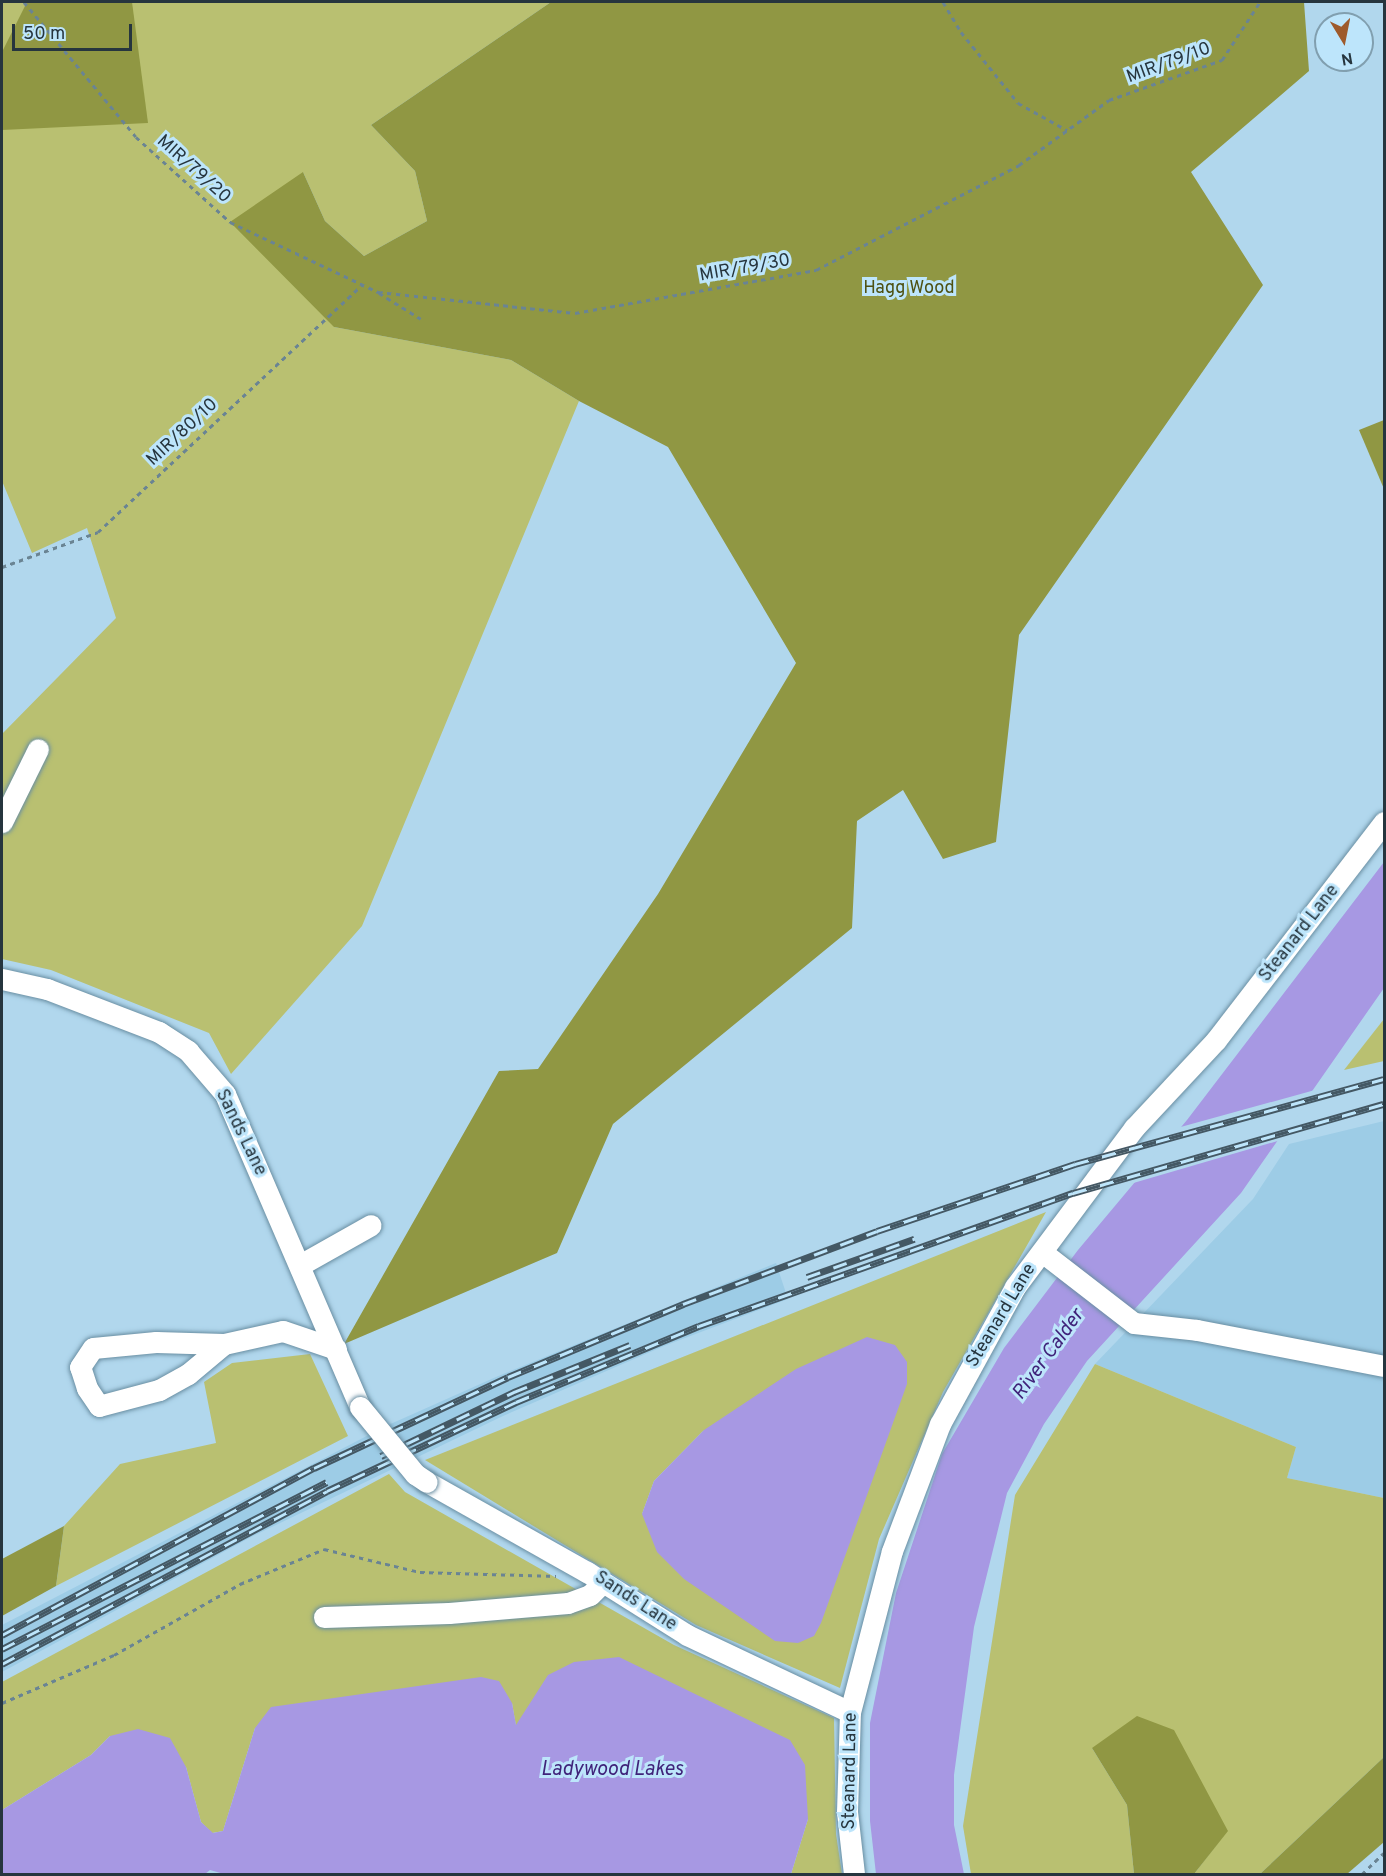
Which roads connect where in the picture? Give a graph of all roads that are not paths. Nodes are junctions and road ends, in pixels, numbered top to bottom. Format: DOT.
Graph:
graph roads {
  1 [pos="38,748"];
  2 [pos="2,822"];
  3 [pos="1384,822"];
  4 [pos="2,979"];
  5 [pos="371,1225"];
  6 [pos="1047,1256"];
  7 [pos="300,1265"];
  8 [pos="224,1344"];
  9 [pos="336,1349"];
  10 [pos="1384,1366"];
  11 [pos="595,1576"];
  12 [pos="324,1617"];
  13 [pos="850,1712"];
  14 [pos="854,1875"];
  1 -- 2 [label="street"];
  3 -- 6 [label="street, Steanard Lane"];
  4 -- 7 [label="street, Sands Lane"];
  5 -- 7 [label="street"];
  6 -- 10 [label="street"];
  6 -- 13 [label="street, Steanard Lane"];
  7 -- 9 [label="street, Sands Lane"];
  8 -- 8 [label="street"];
  8 -- 9 [label="street"];
  9 -- 11 [label="street, Sands Lane, bridge"];
  11 -- 12 [label="street"];
  11 -- 13 [label="street, Sands Lane"];
  13 -- 14 [label="street, Steanard Lane"];
}
